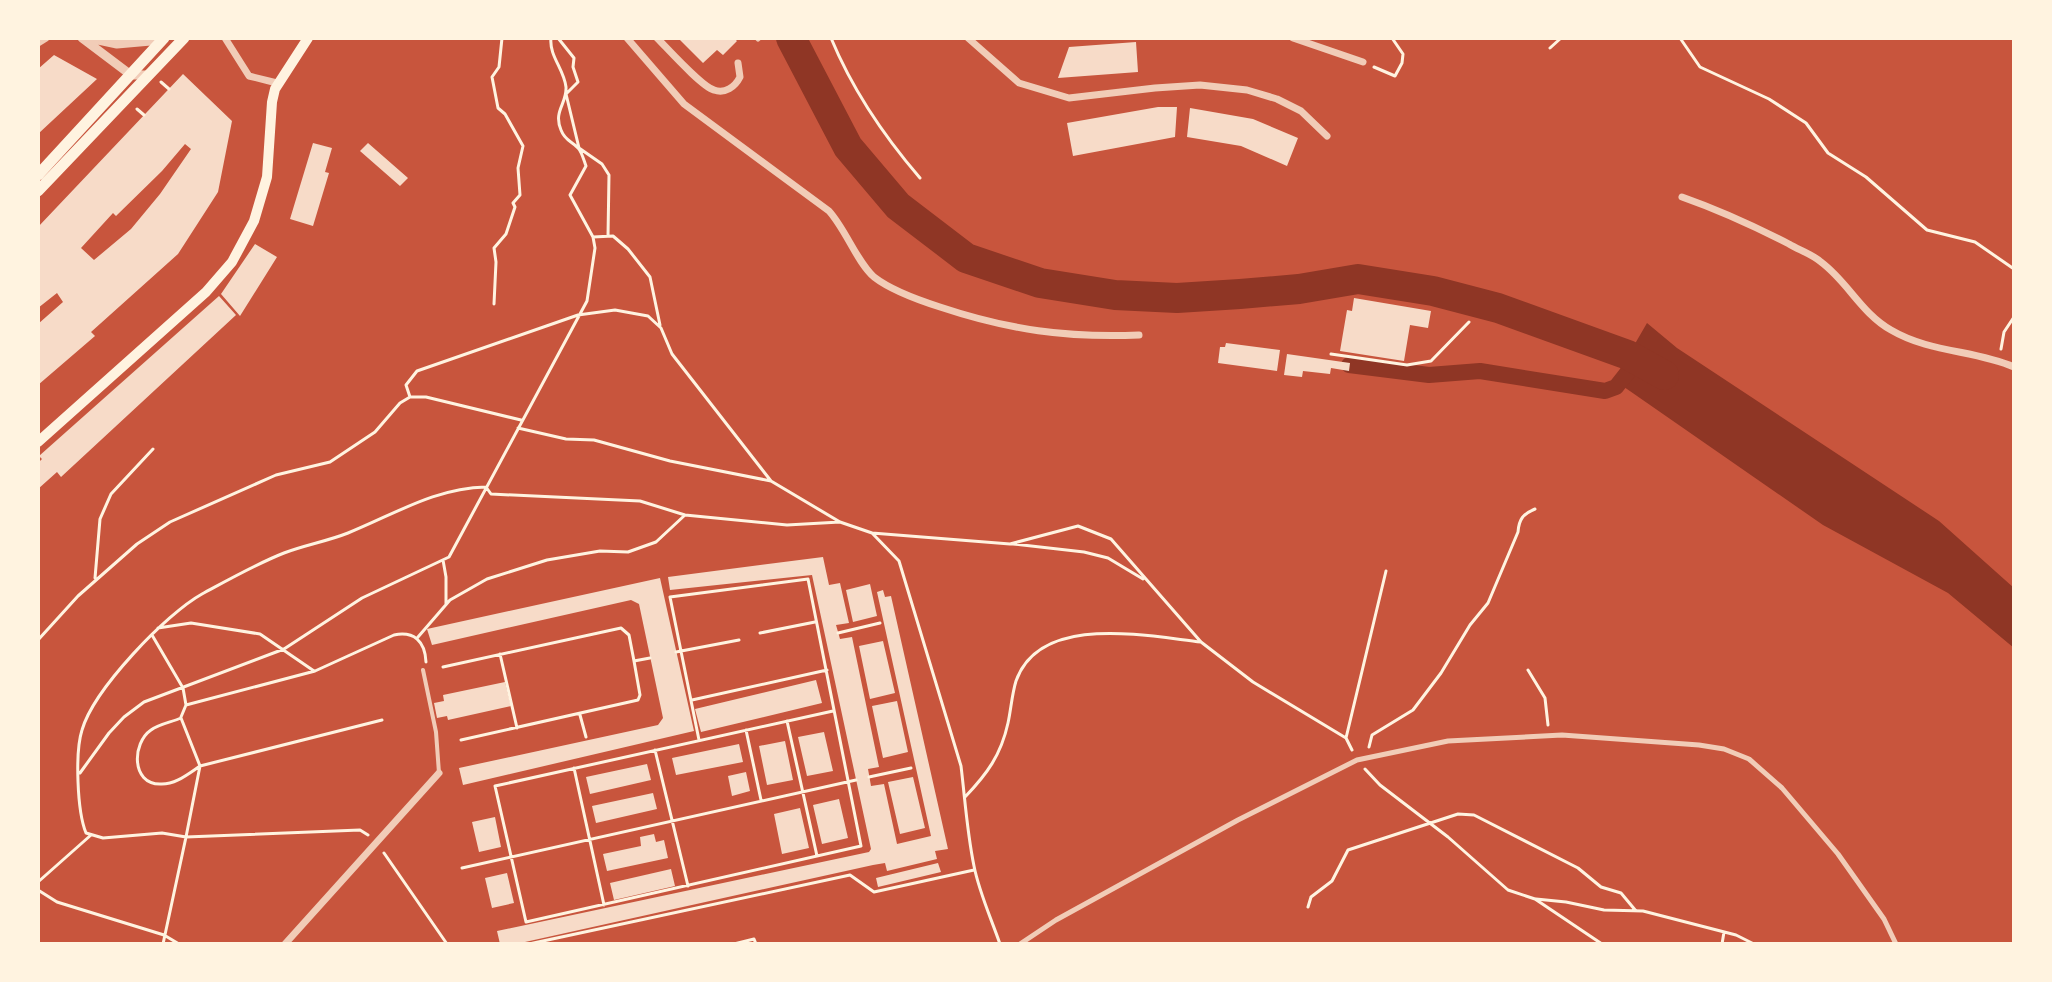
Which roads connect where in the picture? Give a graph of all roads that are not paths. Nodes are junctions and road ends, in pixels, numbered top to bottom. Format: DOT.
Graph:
graph roads {
  1 [pos="46,38"];
  2 [pos="82,38"];
  3 [pos="89,38"];
  4 [pos="184,38"];
  5 [pos="225,38"];
  6 [pos="308,38"];
  7 [pos="627,38"];
  8 [pos="657,38"];
  9 [pos="968,38"];
  10 [pos="1293,38"];
  11 [pos="163,39"];
  12 [pos="38,43"];
  13 [pos="738,63"];
  14 [pos="1367,64"];
  15 [pos="131,75"];
  16 [pos="153,77"];
  17 [pos="277,83"];
  18 [pos="1327,136"];
  19 [pos="38,175"];
  20 [pos="38,191"];
  21 [pos="1682,197"];
  22 [pos="1139,335"];
  23 [pos="2014,367"];
  24 [pos="38,442"];
  25 [pos="423,670"];
  26 [pos="439,773"];
  27 [pos="285,944"];
  28 [pos="1020,944"];
  29 [pos="1896,944"];
  1 -- 12 [label="street"];
  2 -- 15 [label="street"];
  3 -- 11 [label="street"];
  4 -- 16 [label="main road"];
  5 -- 17 [label="street"];
  6 -- 17 [label="main road"];
  7 -- 22 [label="street"];
  8 -- 13 [label="street"];
  9 -- 18 [label="street"];
  10 -- 14 [label="street"];
  11 -- 15 [label="main road"];
  15 -- 16 [label="street"];
  15 -- 19 [label="main road"];
  16 -- 20 [label="main road"];
  17 -- 24 [label="main road"];
  21 -- 23 [label="street"];
  25 -- 26 [label="lane"];
  26 -- 27 [label="street"];
  28 -- 29 [label="street"];
}
